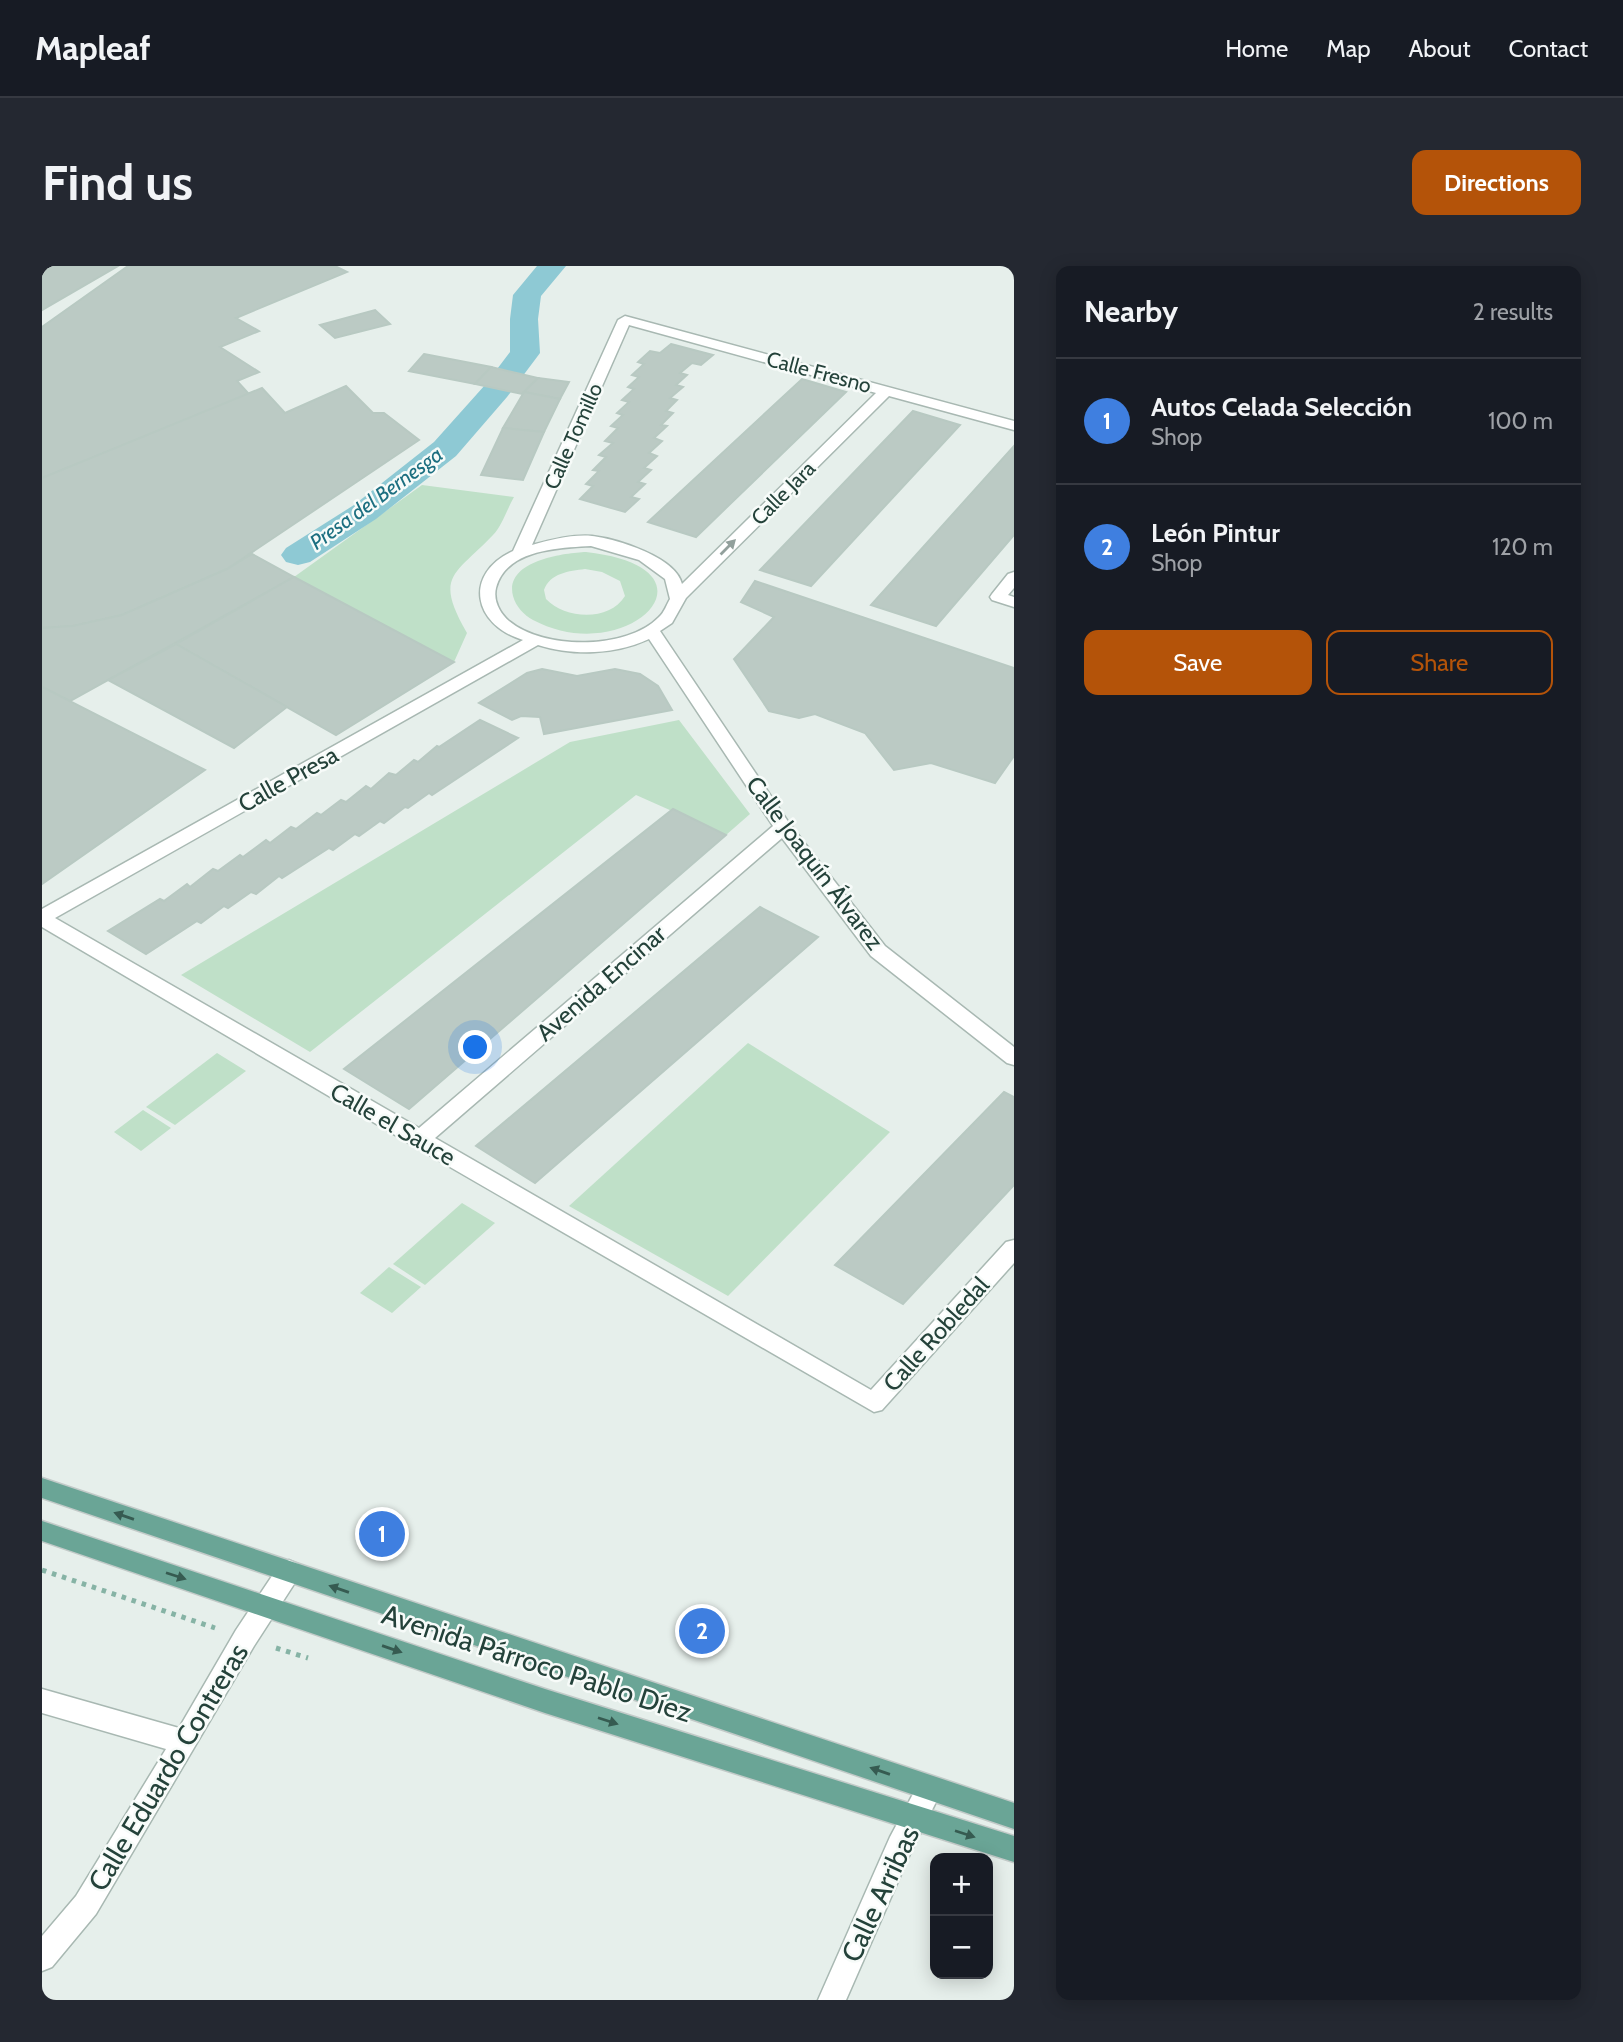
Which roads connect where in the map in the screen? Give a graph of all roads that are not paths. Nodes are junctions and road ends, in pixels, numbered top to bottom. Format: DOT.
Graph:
graph roads {
  1 [pos="625,320"];
  2 [pos="886,391"];
  3 [pos="1014,426"];
  4 [pos="520,553"];
  5 [pos="1014,577"];
  6 [pos="680,595"];
  7 [pos="1014,602"];
  8 [pos="653,633"];
  9 [pos="533,641"];
  10 [pos="783,827"];
  11 [pos="42,918"];
  12 [pos="1013,1056"];
  13 [pos="419,1140"];
  14 [pos="1014,1248"];
  15 [pos="746,1326"];
  16 [pos="42,1488"];
  17 [pos="42,1531"];
  18 [pos="289,1571"];
  19 [pos="265,1606"];
  20 [pos="42,1701"];
  21 [pos="186,1742"];
  22 [pos="930,1788"];
  23 [pos="1014,1816"];
  24 [pos="915,1818"];
  25 [pos="1014,1849"];
  26 [pos="42,1957"];
  27 [pos="832,2000"];
  1 -- 2 [label="street, Calle Fresno"];
  1 -- 4 [label="street, Calle Tomillo"];
  2 -- 3 [label="street, Calle Fresno"];
  6 -- 2 [label="street, Calle Jara, one-way"];
  4 -- 6 [label="street"];
  4 -- 9 [label="street"];
  5 -- 7 [label="street"];
  6 -- 8 [label="street"];
  8 -- 9 [label="street"];
  8 -- 10 [label="street, Calle Joaquín Álvarez"];
  9 -- 11 [label="street, Calle Presa"];
  10 -- 12 [label="street, Calle Joaquín Álvarez"];
  10 -- 13 [label="street, Avenida Encinar"];
  11 -- 13 [label="street, Calle el Sauce"];
  13 -- 15 [label="street, Calle el Sauce"];
  14 -- 15 [label="street, Calle Robledal"];
  18 -- 16 [label="main road, Avenida Párroco Pablo Díez, one-way"];
  17 -- 19 [label="main road, Avenida Párroco Pablo Díez, one-way"];
  18 -- 19 [label="street, Calle Eduardo Contreras"];
  22 -- 18 [label="main road, Avenida Párroco Pablo Díez, one-way"];
  19 -- 21 [label="street, Calle Eduardo Contreras"];
  19 -- 24 [label="main road, Avenida Párroco Pablo Díez, one-way"];
  20 -- 21 [label="street"];
  21 -- 26 [label="street, Calle Eduardo Contreras"];
  22 -- 23 [label="main road, Avenida Párroco Pablo Díez"];
  22 -- 24 [label="street, Calle Arribas"];
  24 -- 25 [label="main road, Avenida Párroco Pablo Díez, one-way"];
  24 -- 27 [label="street, Calle Arribas"];
}
